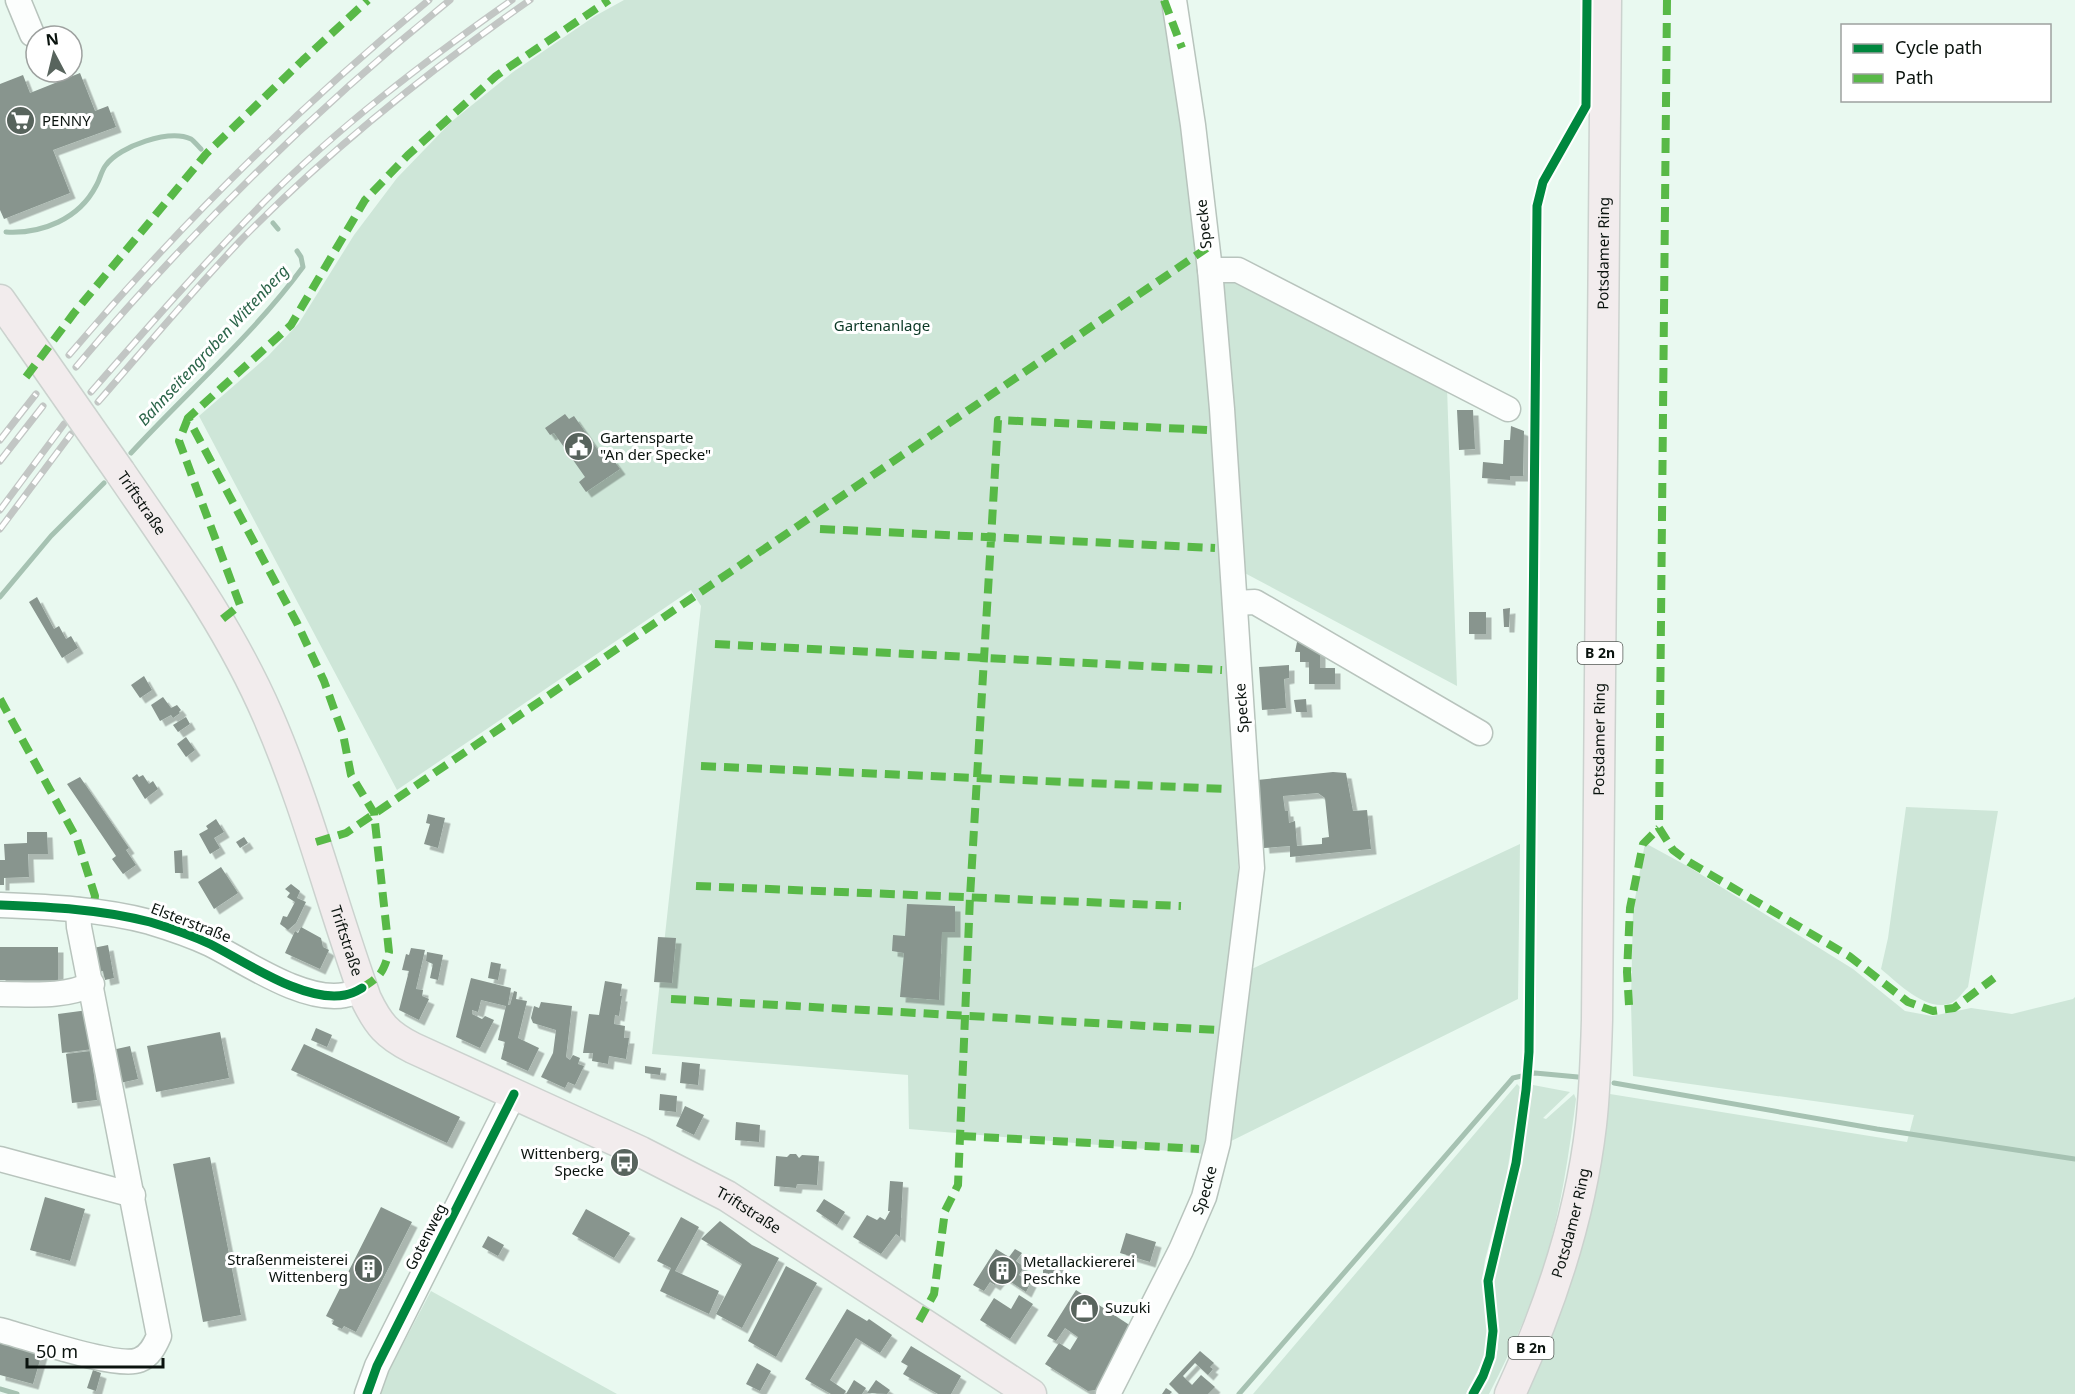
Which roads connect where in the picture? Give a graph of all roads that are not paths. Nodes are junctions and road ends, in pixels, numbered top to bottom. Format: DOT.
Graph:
graph roads {
  1 [pos="18,0"];
  2 [pos="1174,0"];
  3 [pos="1606,0"];
  4 [pos="28,24"];
  5 [pos="1210,270"];
  6 [pos="0,300"];
  7 [pos="1508,409"];
  8 [pos="1234,603"];
  9 [pos="1480,733"];
  10 [pos="0,905"];
  11 [pos="78,910"];
  12 [pos="92,984"];
  13 [pos="362,988"];
  14 [pos="0,994"];
  15 [pos="514,1094"];
  16 [pos="0,1159"];
  17 [pos="133,1195"];
  18 [pos="0,1330"];
  19 [pos="367,1394"];
  20 [pos="1031,1394"];
  21 [pos="1108,1394"];
  22 [pos="1510,1394"];
  1 -- 4 [label="street"];
  2 -- 5 [label="street, Specke"];
  3 -- 22 [label="main road, Potsdamer Ring / B 2n"];
  5 -- 7 [label="street"];
  5 -- 8 [label="street, Specke"];
  6 -- 13 [label="main road, Triftstraße, bridge"];
  8 -- 9 [label="street"];
  8 -- 21 [label="street, Specke"];
  10 -- 11 [label="street, Elsterstraße"];
  11 -- 12 [label="street"];
  11 -- 13 [label="street, Elsterstraße"];
  12 -- 14 [label="street"];
  12 -- 17 [label="street"];
  13 -- 15 [label="main road, Triftstraße"];
  15 -- 19 [label="street, Gotenweg"];
  15 -- 20 [label="main road, Triftstraße"];
  16 -- 17 [label="street"];
  17 -- 18 [label="street"];
}
